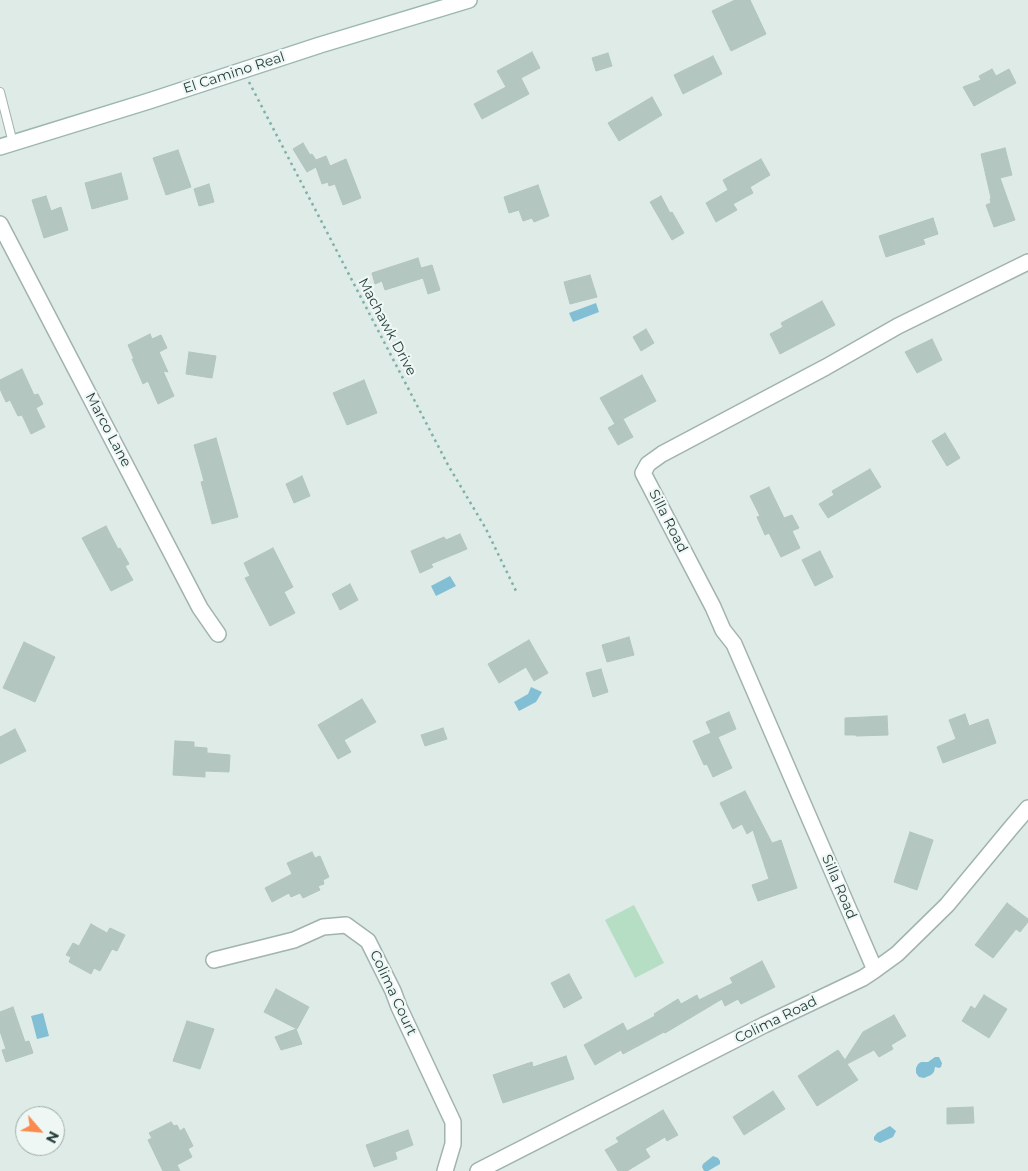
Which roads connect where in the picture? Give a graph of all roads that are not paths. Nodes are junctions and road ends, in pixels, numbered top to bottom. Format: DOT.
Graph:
graph roads {
  1 [pos="469,0"];
  2 [pos="0,92"];
  3 [pos="7,145"];
  4 [pos="0,224"];
  5 [pos="1028,262"];
  6 [pos="218,634"];
  7 [pos="1028,808"];
  8 [pos="214,960"];
  9 [pos="875,970"];
  10 [pos="445,1171"];
  11 [pos="478,1171"];
  1 -- 3 [label="street, El Camino Real"];
  2 -- 3 [label="lane"];
  4 -- 6 [label="street, Marco Lane"];
  5 -- 9 [label="street, Silla Road"];
  7 -- 9 [label="street, Colima Road"];
  8 -- 10 [label="street, Colima Court"];
  9 -- 11 [label="street, Colima Road"];
}
